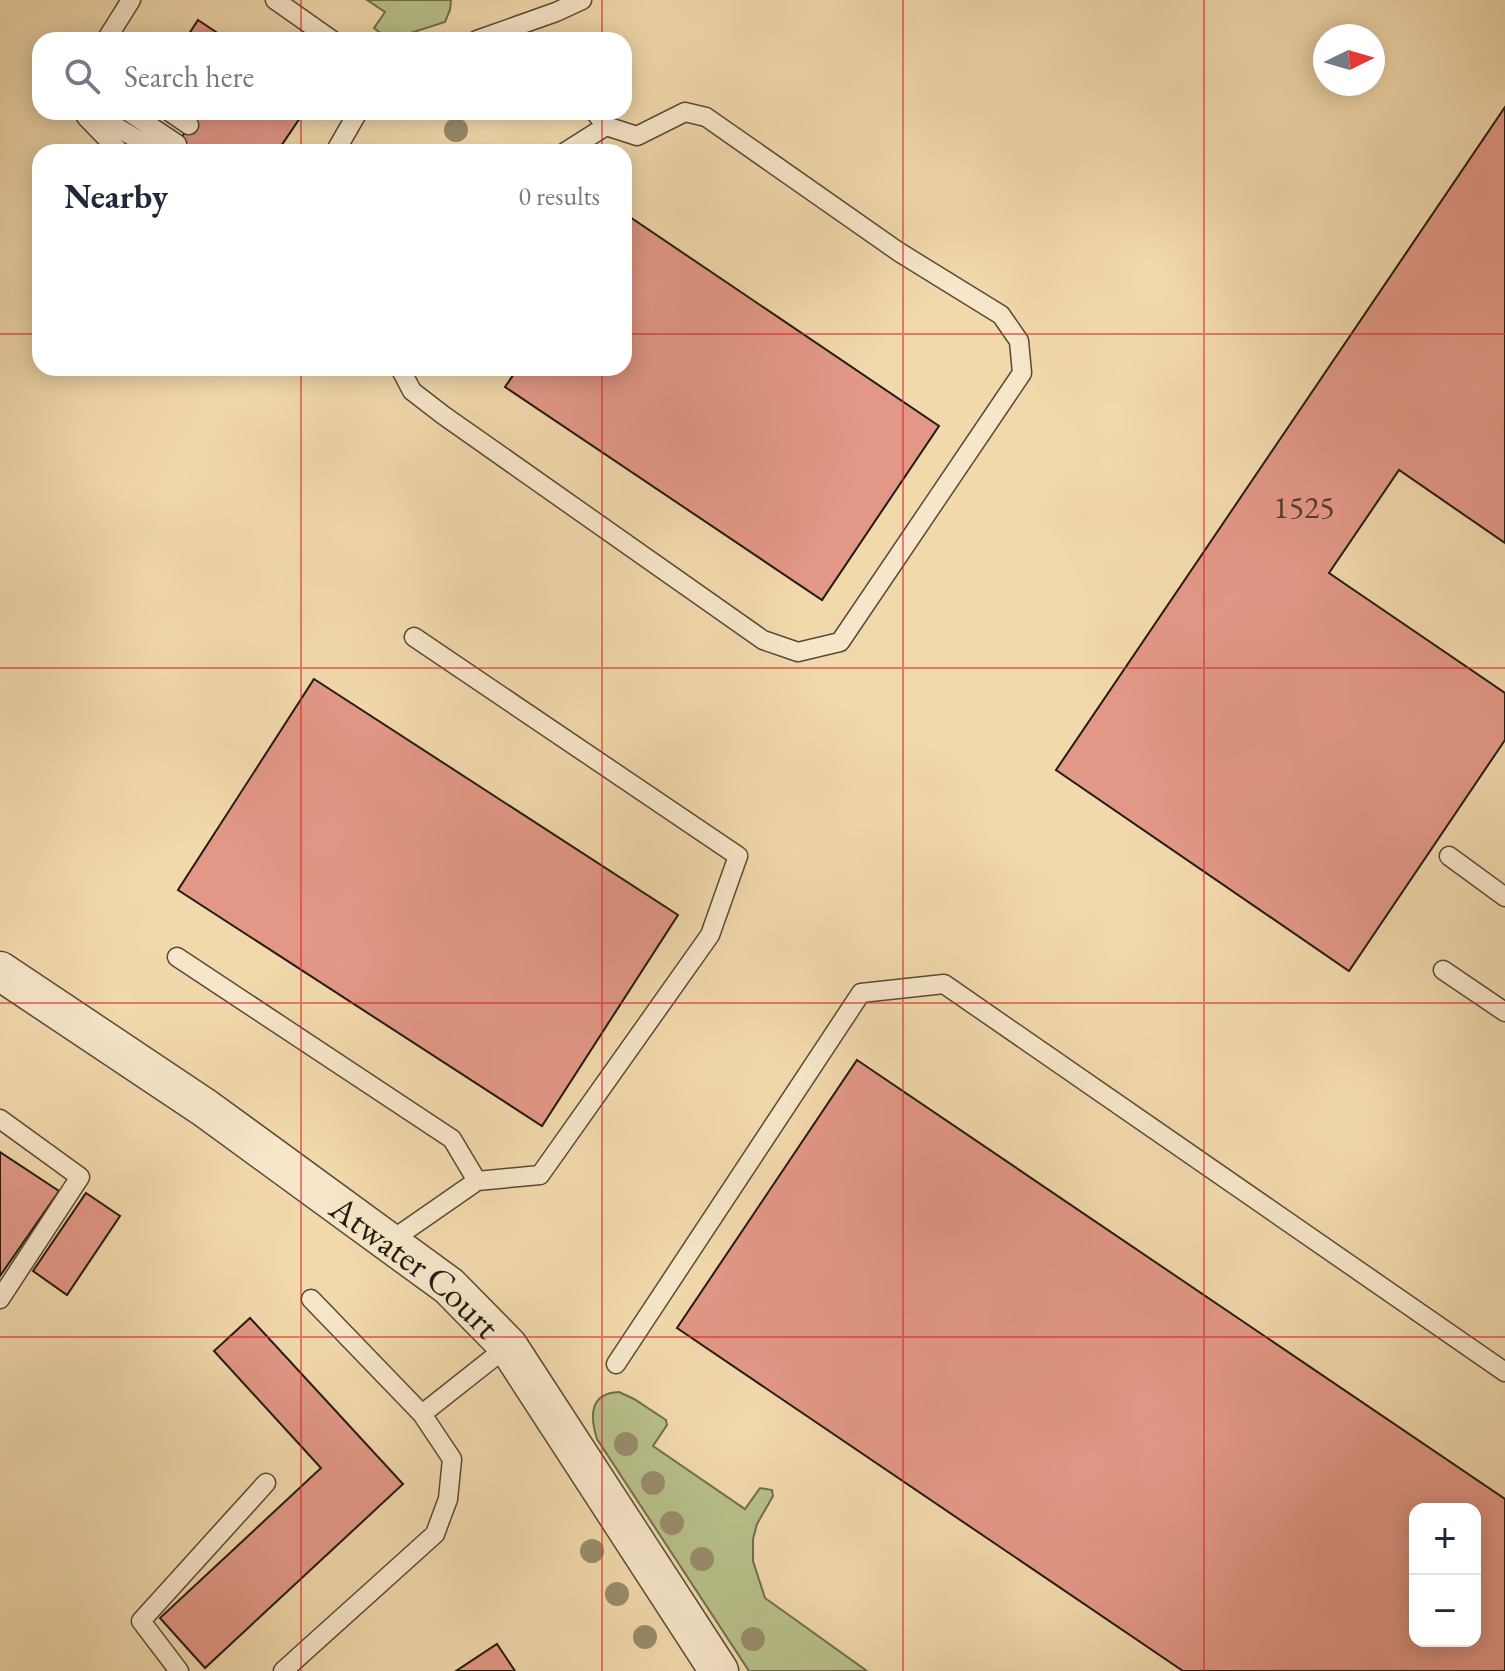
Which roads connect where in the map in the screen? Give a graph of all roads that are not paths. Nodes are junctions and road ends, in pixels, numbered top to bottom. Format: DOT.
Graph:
graph roads {
  1 [pos="131,0"];
  2 [pos="275,0"];
  3 [pos="538,0"];
  4 [pos="582,0"];
  5 [pos="556,12"];
  6 [pos="111,32"];
  7 [pos="321,32"];
  8 [pos="514,32"];
  9 [pos="93,120"];
  10 [pos="96,120"];
  11 [pos="101,120"];
  12 [pos="141,120"];
  13 [pos="182,120"];
  14 [pos="353,120"];
  15 [pos="600,120"];
  16 [pos="603,120"];
  17 [pos="189,125"];
  18 [pos="113,144"];
  19 [pos="125,144"];
  20 [pos="144,144"];
  21 [pos="177,144"];
  22 [pos="340,144"];
  23 [pos="574,144"];
  24 [pos="404,376"];
  25 [pos="414,637"];
  26 [pos="1449,856"];
  27 [pos="1505,897"];
  28 [pos="177,957"];
  29 [pos="1443,970"];
  30 [pos="0,971"];
  31 [pos="1505,1012"];
  32 [pos="0,1119"];
  33 [pos="477,1181"];
  34 [pos="389,1242"];
  35 [pos="0,1299"];
  36 [pos="311,1299"];
  37 [pos="508,1346"];
  38 [pos="616,1364"];
  39 [pos="1505,1372"];
  40 [pos="422,1414"];
  41 [pos="266,1483"];
  42 [pos="179,1671"];
  43 [pos="283,1671"];
  44 [pos="719,1671"];
  1 -- 6 [label="lane"];
  2 -- 7 [label="lane"];
  3 -- 5 [label="lane"];
  4 -- 5 [label="lane"];
  5 -- 8 [label="lane"];
  9 -- 18 [label="lane"];
  10 -- 19 [label="lane"];
  11 -- 20 [label="lane"];
  12 -- 21 [label="lane"];
  13 -- 17 [label="lane"];
  14 -- 22 [label="lane"];
  15 -- 23 [label="lane"];
  16 -- 24 [label="lane"];
  25 -- 33 [label="lane"];
  26 -- 27 [label="lane"];
  28 -- 33 [label="lane"];
  29 -- 31 [label="lane"];
  30 -- 34 [label="street, Atwater Court"];
  32 -- 35 [label="lane"];
  33 -- 34 [label="lane"];
  34 -- 37 [label="street, Atwater Court"];
  36 -- 40 [label="lane"];
  37 -- 40 [label="lane"];
  37 -- 44 [label="street, Atwater Court"];
  38 -- 39 [label="lane"];
  40 -- 43 [label="lane"];
  41 -- 42 [label="lane"];
}
